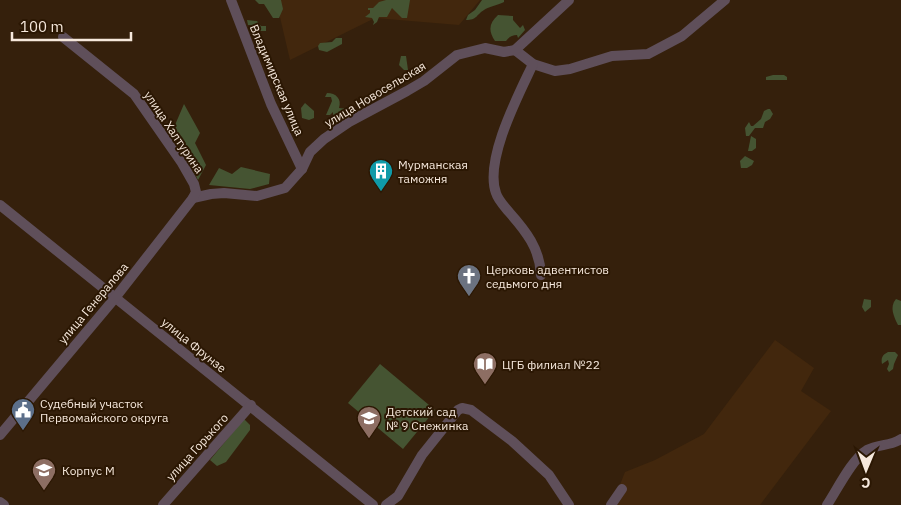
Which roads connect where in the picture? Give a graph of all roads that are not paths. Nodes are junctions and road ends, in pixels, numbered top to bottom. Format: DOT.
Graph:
graph roads {
  1 [pos="231,0"];
  2 [pos="569,0"];
  3 [pos="725,0"];
  4 [pos="63,37"];
  5 [pos="515,50"];
  6 [pos="534,64"];
  7 [pos="302,169"];
  8 [pos="193,198"];
  9 [pos="0,205"];
  10 [pos="541,275"];
  11 [pos="115,298"];
  12 [pos="251,406"];
  13 [pos="0,435"];
  14 [pos="900,439"];
  15 [pos="622,489"];
  16 [pos="0,502"];
  17 [pos="4,505"];
  18 [pos="163,505"];
  19 [pos="373,505"];
  20 [pos="386,505"];
  21 [pos="569,505"];
  22 [pos="611,505"];
  23 [pos="828,505"];
  1 -- 7 [label="street, Владимирская улица"];
  2 -- 5 [label="street"];
  3 -- 6 [label="street"];
  4 -- 8 [label="street, улица Халтурина"];
  5 -- 6 [label="street"];
  5 -- 7 [label="street, улица Новосельская"];
  6 -- 10 [label="street"];
  7 -- 8 [label="street, улица Новосельская"];
  8 -- 11 [label="street, улица Генералова"];
  9 -- 11 [label="street, улица Фрунзе"];
  11 -- 12 [label="street, улица Фрунзе"];
  11 -- 13 [label="street, улица Генералова"];
  12 -- 18 [label="street, улица Горького"];
  12 -- 19 [label="street, улица Фрунзе"];
  14 -- 23 [label="street"];
  15 -- 22 [label="street"];
  16 -- 17 [label="street"];
  20 -- 21 [label="street"];
}
